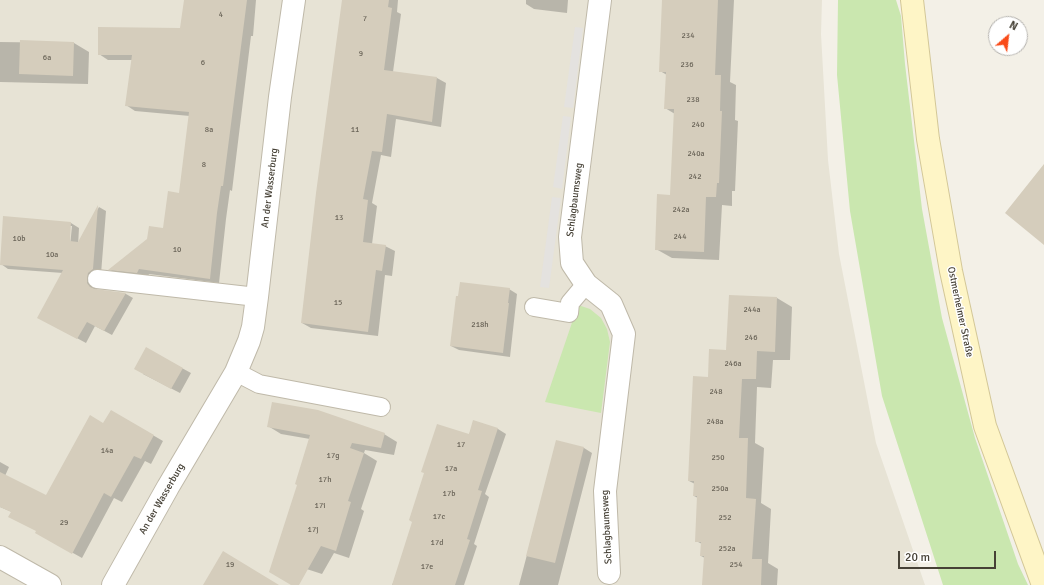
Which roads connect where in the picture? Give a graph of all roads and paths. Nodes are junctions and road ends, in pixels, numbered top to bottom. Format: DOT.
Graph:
graph roads {
  1 [pos="294,0"];
  2 [pos="600,0"];
  3 [pos="912,0"];
  4 [pos="921,0"];
  5 [pos="916,30"];
  6 [pos="97,279"];
  7 [pos="586,284"];
  8 [pos="257,297"];
  9 [pos="534,307"];
  10 [pos="236,372"];
  11 [pos="381,407"];
  12 [pos="0,557"];
  13 [pos="609,573"];
  14 [pos="50,585"];
  15 [pos="114,585"];
  16 [pos="1043,585"];
  1 -- 8 [label="street, An der Wasserburg"];
  2 -- 7 [label="street, Schlagbaumsweg"];
  3 -- 5 [label="street, Ostmerheimer Straße"];
  4 -- 5 [label="street, Ostmerheimer Straße"];
  5 -- 16 [label="street, Ostmerheimer Straße"];
  6 -- 8 [label="lane"];
  7 -- 9 [label="lane"];
  7 -- 13 [label="street, Schlagbaumsweg"];
  8 -- 10 [label="street, An der Wasserburg"];
  10 -- 11 [label="lane"];
  10 -- 15 [label="street, An der Wasserburg"];
  12 -- 14 [label="street"];
}
